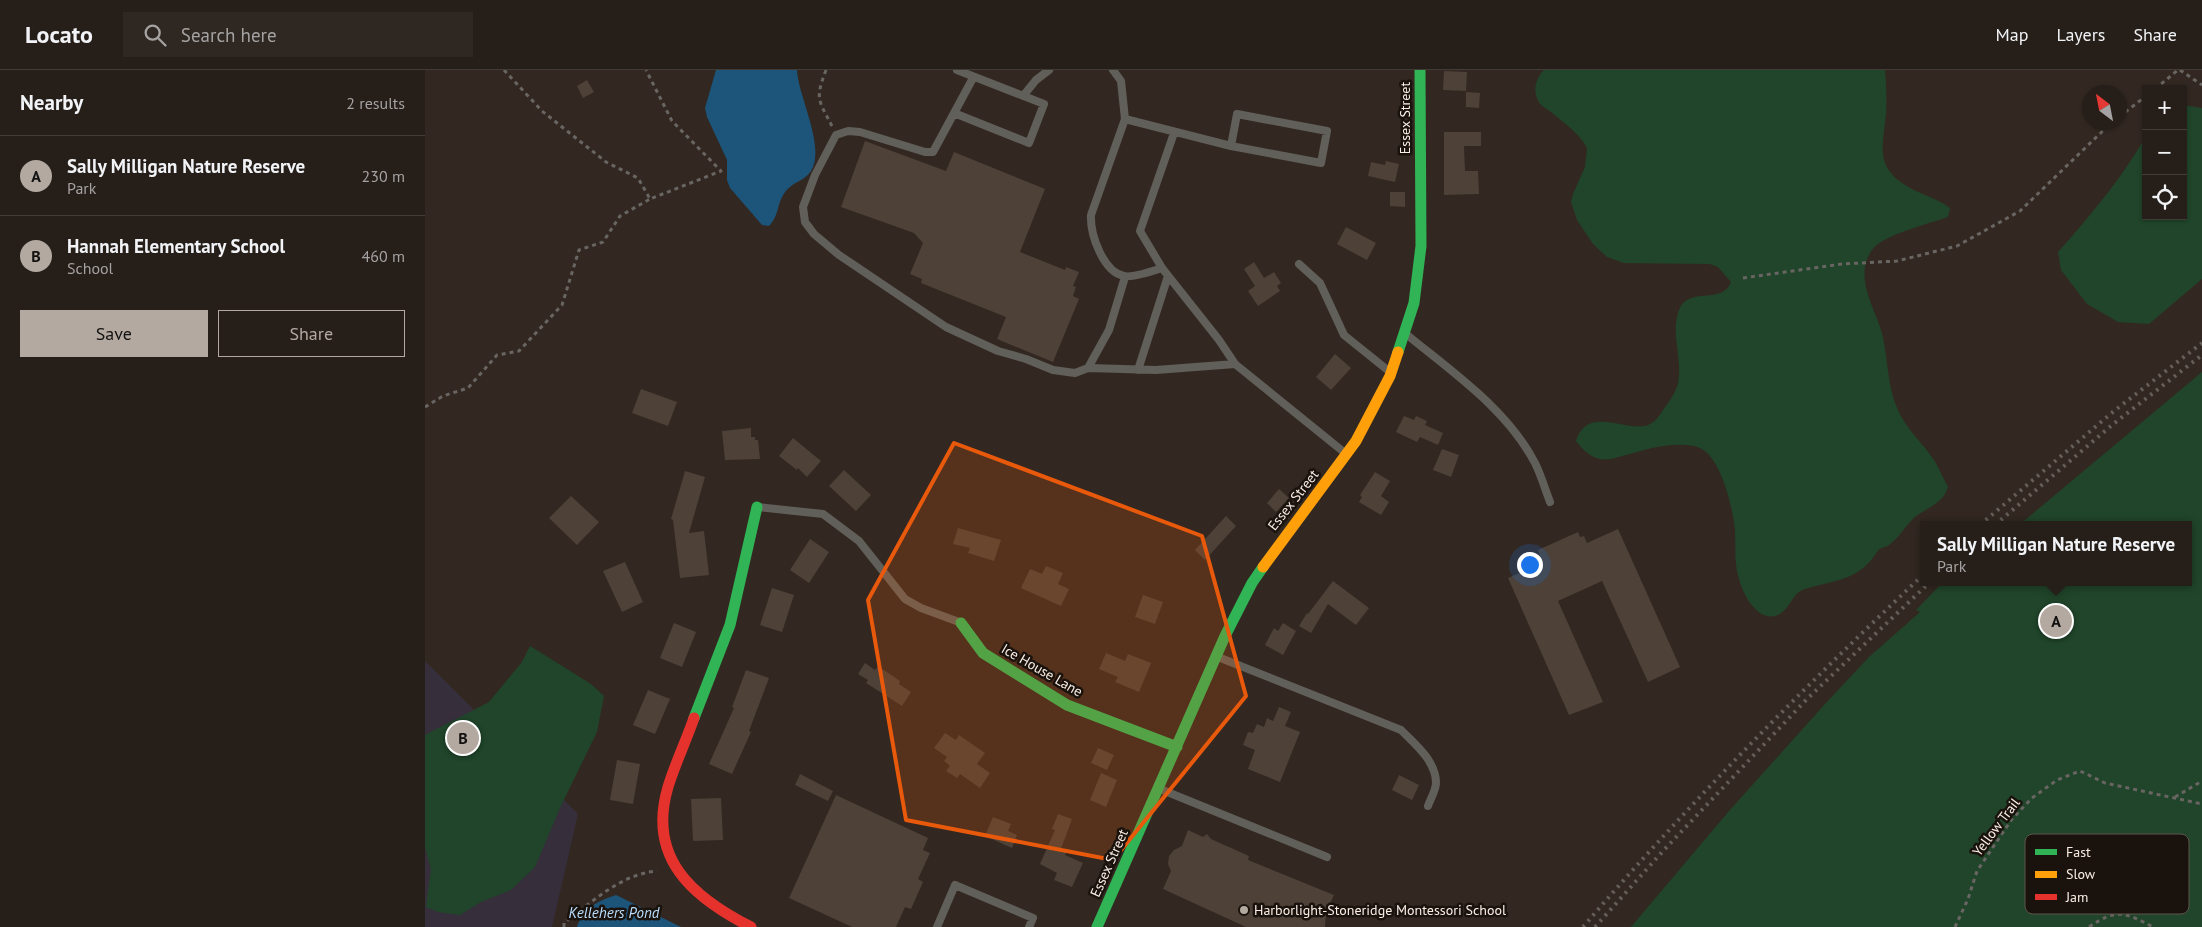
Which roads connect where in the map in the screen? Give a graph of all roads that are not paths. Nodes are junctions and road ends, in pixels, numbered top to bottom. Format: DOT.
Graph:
graph roads {
  1 [pos="957,70"];
  2 [pos="1049,70"];
  3 [pos="1113,70"];
  4 [pos="1420,70"];
  5 [pos="973,78"];
  6 [pos="1023,96"];
  7 [pos="954,113"];
  8 [pos="1125,119"];
  9 [pos="1174,133"];
  10 [pos="1231,146"];
  11 [pos="1299,264"];
  12 [pos="1162,268"];
  13 [pos="1168,276"];
  14 [pos="1125,277"];
  15 [pos="1405,334"];
  16 [pos="1235,364"];
  17 [pos="1088,368"];
  18 [pos="1138,370"];
  19 [pos="1391,373"];
  20 [pos="1346,454"];
  21 [pos="1551,502"];
  22 [pos="757,507"];
  23 [pos="961,623"];
  24 [pos="1217,656"];
  25 [pos="1177,747"];
  26 [pos="1158,788"];
  27 [pos="1428,806"];
  28 [pos="1327,857"];
  29 [pos="940,926"];
  30 [pos="751,927"];
  31 [pos="1029,927"];
  32 [pos="1097,927"];
  1 -- 5 [label="lane"];
  2 -- 6 [label="lane"];
  3 -- 8 [label="lane"];
  4 -- 15 [label="main road, Essex Street"];
  5 -- 6 [label="lane"];
  5 -- 7 [label="lane"];
  6 -- 7 [label="lane"];
  7 -- 17 [label="lane"];
  8 -- 9 [label="lane"];
  8 -- 14 [label="lane"];
  9 -- 10 [label="lane"];
  9 -- 12 [label="lane"];
  10 -- 10 [label="lane"];
  11 -- 19 [label="lane"];
  12 -- 13 [label="lane"];
  12 -- 14 [label="lane"];
  13 -- 16 [label="lane"];
  13 -- 18 [label="lane"];
  14 -- 17 [label="lane"];
  15 -- 19 [label="main road, Essex Street"];
  15 -- 21 [label="lane"];
  16 -- 18 [label="lane"];
  16 -- 20 [label="lane"];
  17 -- 18 [label="lane"];
  19 -- 20 [label="main road, Essex Street"];
  20 -- 24 [label="main road, Essex Street"];
  22 -- 23 [label="lane"];
  22 -- 30 [label="main road"];
  23 -- 25 [label="main road, Ice House Lane"];
  24 -- 25 [label="main road, Essex Street"];
  24 -- 27 [label="lane"];
  25 -- 26 [label="main road, Essex Street"];
  26 -- 28 [label="lane"];
  26 -- 32 [label="main road, Essex Street"];
  29 -- 31 [label="lane"];
}
